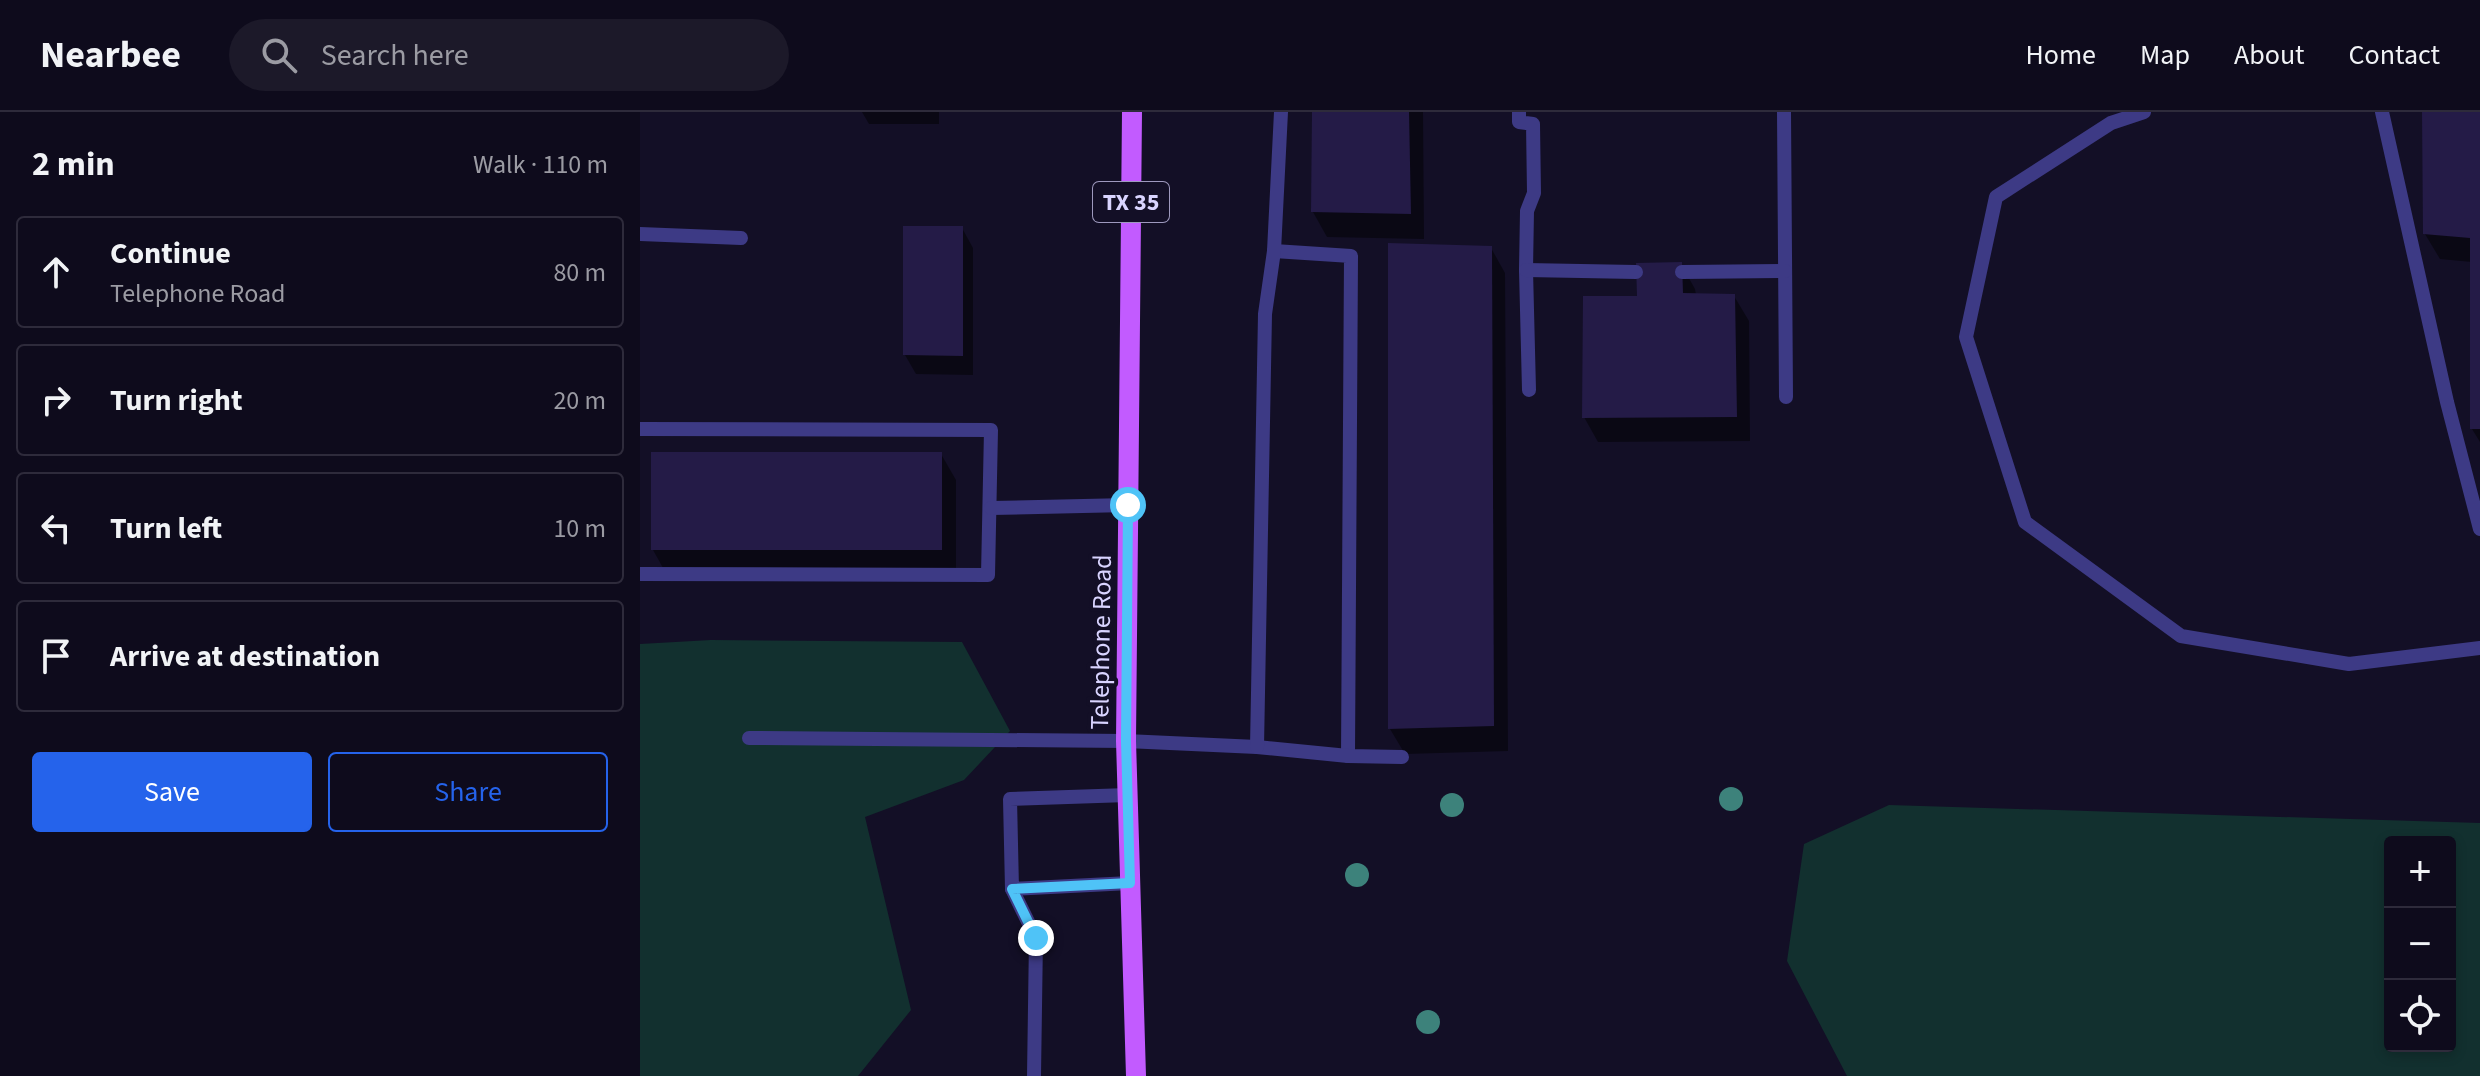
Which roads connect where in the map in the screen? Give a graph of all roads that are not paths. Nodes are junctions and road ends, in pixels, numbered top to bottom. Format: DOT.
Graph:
graph roads {
  1 [pos="1132,112"];
  2 [pos="1281,112"];
  3 [pos="1519,112"];
  4 [pos="1784,112"];
  5 [pos="2144,112"];
  6 [pos="2382,112"];
  7 [pos="640,234"];
  8 [pos="741,238"];
  9 [pos="1274,251"];
  10 [pos="1526,270"];
  11 [pos="1785,271"];
  12 [pos="1636,272"];
  13 [pos="1682,272"];
  14 [pos="1529,390"];
  15 [pos="1786,397"];
  16 [pos="640,429"];
  17 [pos="1128,505"];
  18 [pos="991,508"];
  19 [pos="2480,529"];
  20 [pos="640,574"];
  21 [pos="2480,648"];
  22 [pos="749,738"];
  23 [pos="1126,741"];
  24 [pos="1257,747"];
  25 [pos="1348,756"];
  26 [pos="1402,757"];
  27 [pos="1128,795"];
  28 [pos="1130,883"];
  29 [pos="1012,889"];
  30 [pos="1034,1076"];
  31 [pos="1136,1076"];
  1 -- 17 [label="main road, Telephone Road / TX 35"];
  2 -- 9 [label="lane"];
  3 -- 10 [label="lane"];
  4 -- 11 [label="lane"];
  5 -- 21 [label="lane"];
  6 -- 19 [label="lane"];
  7 -- 8 [label="lane"];
  9 -- 24 [label="lane"];
  9 -- 25 [label="lane"];
  10 -- 12 [label="lane"];
  10 -- 14 [label="lane"];
  11 -- 13 [label="lane"];
  11 -- 15 [label="lane"];
  16 -- 18 [label="lane"];
  17 -- 18 [label="lane"];
  17 -- 23 [label="main road, Telephone Road / TX 35"];
  18 -- 20 [label="lane"];
  22 -- 23 [label="lane"];
  23 -- 24 [label="lane"];
  23 -- 27 [label="main road, Telephone Road / TX 35"];
  24 -- 25 [label="lane"];
  25 -- 26 [label="lane"];
  27 -- 28 [label="main road, Telephone Road / TX 35"];
  27 -- 29 [label="lane"];
  28 -- 29 [label="lane"];
  28 -- 31 [label="main road, Telephone Road / TX 35"];
  29 -- 30 [label="lane"];
}
